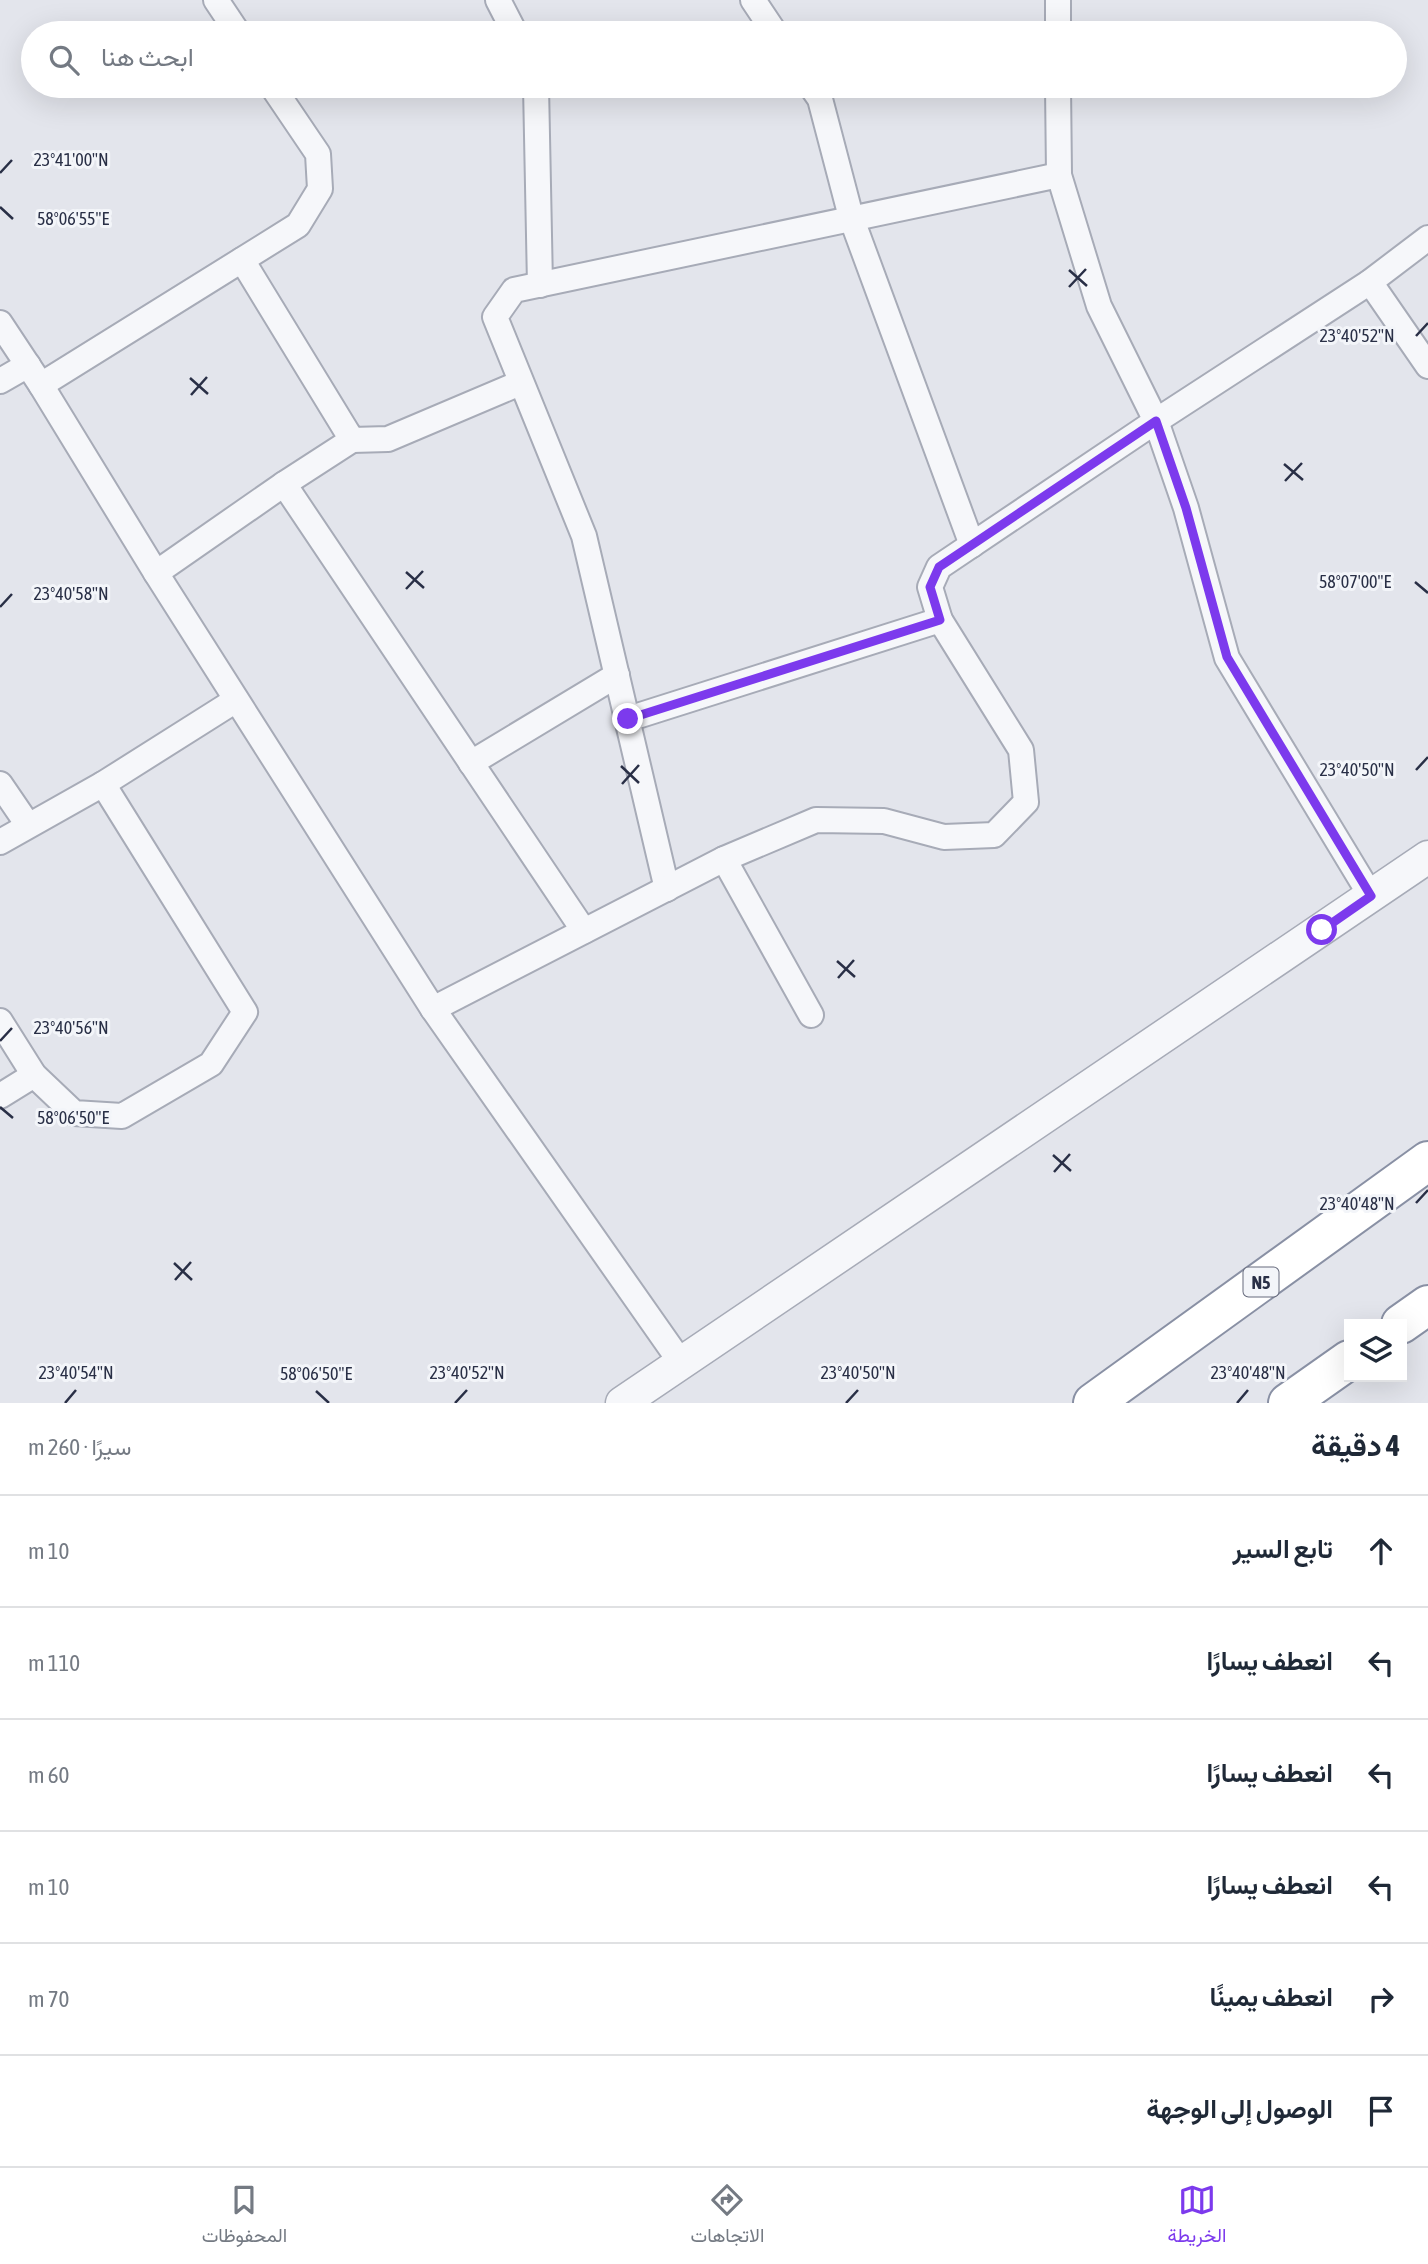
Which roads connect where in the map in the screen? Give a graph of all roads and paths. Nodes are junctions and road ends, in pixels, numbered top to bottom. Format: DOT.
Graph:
graph roads {
  1 [pos="216,0"];
  2 [pos="498,0"];
  3 [pos="752,0"];
  4 [pos="1058,0"];
  5 [pos="230,21"];
  6 [pos="509,21"];
  7 [pos="767,21"];
  8 [pos="1058,21"];
  9 [pos="280,98"];
  10 [pos="537,98"];
  11 [pos="819,98"];
  12 [pos="1059,98"];
  13 [pos="1059,175"];
  14 [pos="851,217"];
  15 [pos="1428,237"];
  16 [pos="242,260"];
  17 [pos="1370,282"];
  18 [pos="540,285"];
  19 [pos="0,323"];
  20 [pos="1428,366"];
  21 [pos="35,375"];
  22 [pos="0,381"];
  23 [pos="520,383"];
  24 [pos="1156,421"];
  25 [pos="352,440"];
  26 [pos="284,484"];
  27 [pos="972,545"];
  28 [pos="156,573"];
  29 [pos="940,620"];
  30 [pos="617,675"];
  31 [pos="236,700"];
  32 [pos="628,719"];
  33 [pos="471,763"];
  34 [pos="0,784"];
  35 [pos="103,784"];
  36 [pos="28,825"];
  37 [pos="0,842"];
  38 [pos="1428,857"];
  39 [pos="724,859"];
  40 [pos="667,889"];
  41 [pos="1371,896"];
  42 [pos="584,931"];
  43 [pos="433,1009"];
  44 [pos="811,1014"];
  45 [pos="0,1021"];
  46 [pos="34,1075"];
  47 [pos="0,1097"];
  48 [pos="1428,1161"];
  49 [pos="1428,1305"];
  50 [pos="1407,1320"];
  51 [pos="682,1364"];
  52 [pos="1344,1364"];
  53 [pos="622,1403"];
  54 [pos="1093,1403"];
  55 [pos="1288,1403"];
  1 -- 5 [label="street"];
  2 -- 6 [label="street"];
  3 -- 7 [label="street"];
  4 -- 8 [label="street"];
  9 -- 16 [label="street"];
  10 -- 18 [label="street"];
  11 -- 14 [label="street"];
  12 -- 13 [label="street"];
  13 -- 14 [label="street"];
  13 -- 24 [label="street"];
  14 -- 18 [label="street"];
  14 -- 27 [label="street"];
  15 -- 17 [label="street"];
  16 -- 21 [label="street"];
  16 -- 25 [label="street"];
  17 -- 20 [label="street"];
  17 -- 24 [label="street"];
  18 -- 23 [label="street"];
  19 -- 21 [label="street"];
  21 -- 22 [label="street"];
  21 -- 28 [label="street"];
  23 -- 25 [label="street"];
  23 -- 30 [label="street"];
  24 -- 27 [label="street"];
  24 -- 41 [label="street"];
  25 -- 26 [label="street"];
  26 -- 28 [label="street"];
  26 -- 33 [label="street"];
  27 -- 29 [label="street"];
  28 -- 31 [label="street"];
  29 -- 32 [label="street"];
  29 -- 39 [label="street"];
  30 -- 32 [label="street"];
  30 -- 33 [label="street"];
  31 -- 35 [label="street"];
  31 -- 43 [label="street"];
  32 -- 40 [label="street"];
  33 -- 42 [label="street"];
  34 -- 36 [label="street"];
  35 -- 36 [label="street"];
  35 -- 46 [label="street"];
  36 -- 37 [label="street"];
  38 -- 41 [label="street"];
  39 -- 40 [label="street"];
  39 -- 44 [label="street"];
  40 -- 42 [label="street"];
  41 -- 51 [label="street"];
  42 -- 43 [label="street"];
  43 -- 51 [label="street"];
  45 -- 46 [label="street"];
  46 -- 47 [label="street"];
  48 -- 54 [label="highway, N5"];
  49 -- 50 [label="highway"];
  51 -- 53 [label="street"];
  52 -- 55 [label="highway"];
}
